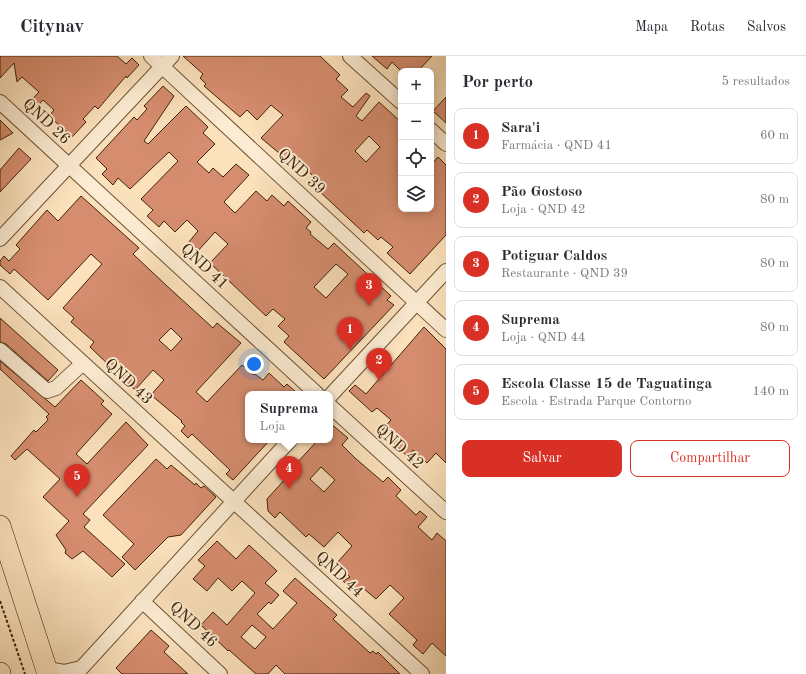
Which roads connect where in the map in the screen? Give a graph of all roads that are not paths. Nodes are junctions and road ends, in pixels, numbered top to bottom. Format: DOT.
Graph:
graph roads {
  1 [pos="151,56"];
  2 [pos="172,56"];
  3 [pos="350,56"];
  4 [pos="162,67"];
  5 [pos="398,99"];
  6 [pos="0,102"];
  7 [pos="434,133"];
  8 [pos="446,144"];
  9 [pos="69,166"];
  10 [pos="0,239"];
  11 [pos="446,271"];
  12 [pos="0,287"];
  13 [pos="417,303"];
  14 [pos="446,330"];
  15 [pos="0,350"];
  16 [pos="83,363"];
  17 [pos="314,391"];
  18 [pos="333,393"];
  19 [pos="333,409"];
  20 [pos="287,443"];
  21 [pos="234,502"];
  22 [pos="446,512"];
  23 [pos="0,526"];
  24 [pos="4,548"];
  25 [pos="142,601"];
  26 [pos="48,671"];
  27 [pos="79,671"];
  28 [pos="220,674"];
  29 [pos="422,674"];
  1 -- 4 [label="street, QND 39"];
  2 -- 4 [label="street"];
  3 -- 5 [label="street"];
  4 -- 9 [label="street"];
  4 -- 13 [label="street, QND 39"];
  6 -- 9 [label="street, QND 26"];
  7 -- 8 [label="street"];
  9 -- 10 [label="street"];
  9 -- 17 [label="street, QND 41"];
  11 -- 13 [label="street"];
  12 -- 16 [label="street, QND 43"];
  13 -- 14 [label="street, QND 39"];
  13 -- 18 [label="street"];
  15 -- 16 [label="street"];
  16 -- 21 [label="street, QND 43"];
  19 -- 22 [label="street, QND 42"];
  20 -- 21 [label="street"];
  21 -- 25 [label="street"];
  21 -- 29 [label="street, QND 44"];
  23 -- 24 [label="highway"];
  24 -- 26 [label="highway"];
  25 -- 27 [label="street"];
  25 -- 28 [label="street, QND 46"];
  26 -- 27 [label="street"];
}
